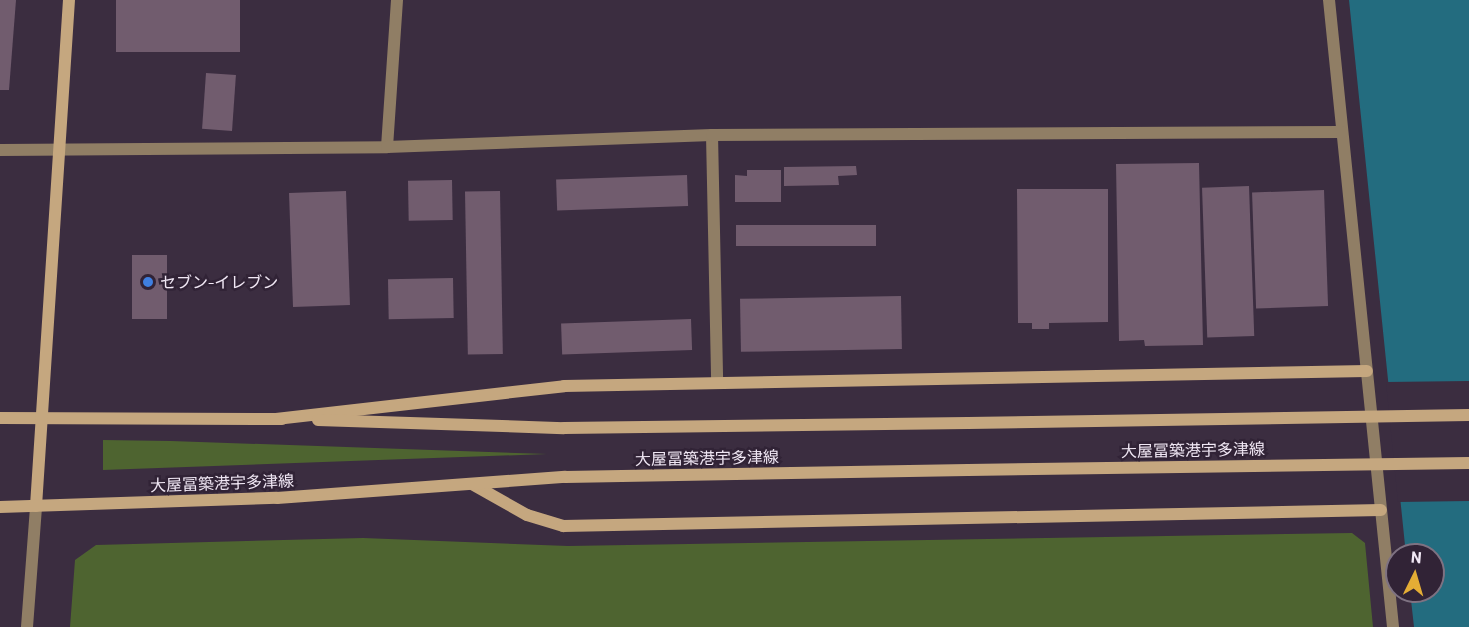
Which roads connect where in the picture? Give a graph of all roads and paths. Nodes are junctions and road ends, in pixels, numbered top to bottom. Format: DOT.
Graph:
graph roads {
  1 [pos="69,0"];
  2 [pos="397,0"];
  3 [pos="1329,0"];
  4 [pos="1342,132"];
  5 [pos="712,135"];
  6 [pos="387,147"];
  7 [pos="58,149"];
  8 [pos="0,150"];
  9 [pos="1367,371"];
  10 [pos="717,382"];
  11 [pos="1469,415"];
  12 [pos="41,417"];
  13 [pos="0,418"];
  14 [pos="276,419"];
  15 [pos="1469,462"];
  16 [pos="472,483"];
  17 [pos="36,506"];
  18 [pos="0,507"];
  19 [pos="1381,510"];
  20 [pos="27,627"];
  21 [pos="1394,627"];
  1 -- 7 [label="main road"];
  2 -- 6 [label="street"];
  3 -- 4 [label="street"];
  4 -- 5 [label="street"];
  4 -- 9 [label="street"];
  5 -- 6 [label="street"];
  5 -- 10 [label="street"];
  6 -- 7 [label="street"];
  7 -- 8 [label="street"];
  7 -- 12 [label="main road"];
  9 -- 10 [label="main road"];
  9 -- 19 [label="street"];
  10 -- 14 [label="main road"];
  11 -- 14 [label="main road, 大屋冨築港宇多津線, bridge"];
  12 -- 13 [label="main road, 大屋冨築港宇多津線"];
  12 -- 14 [label="main road, 大屋冨築港宇多津線"];
  12 -- 17 [label="main road"];
  15 -- 16 [label="main road, 大屋冨築港宇多津線, bridge"];
  16 -- 17 [label="main road, 大屋冨築港宇多津線"];
  16 -- 19 [label="main road"];
  17 -- 18 [label="main road, 大屋冨築港宇多津線"];
  17 -- 20 [label="street"];
  19 -- 21 [label="street"];
}
